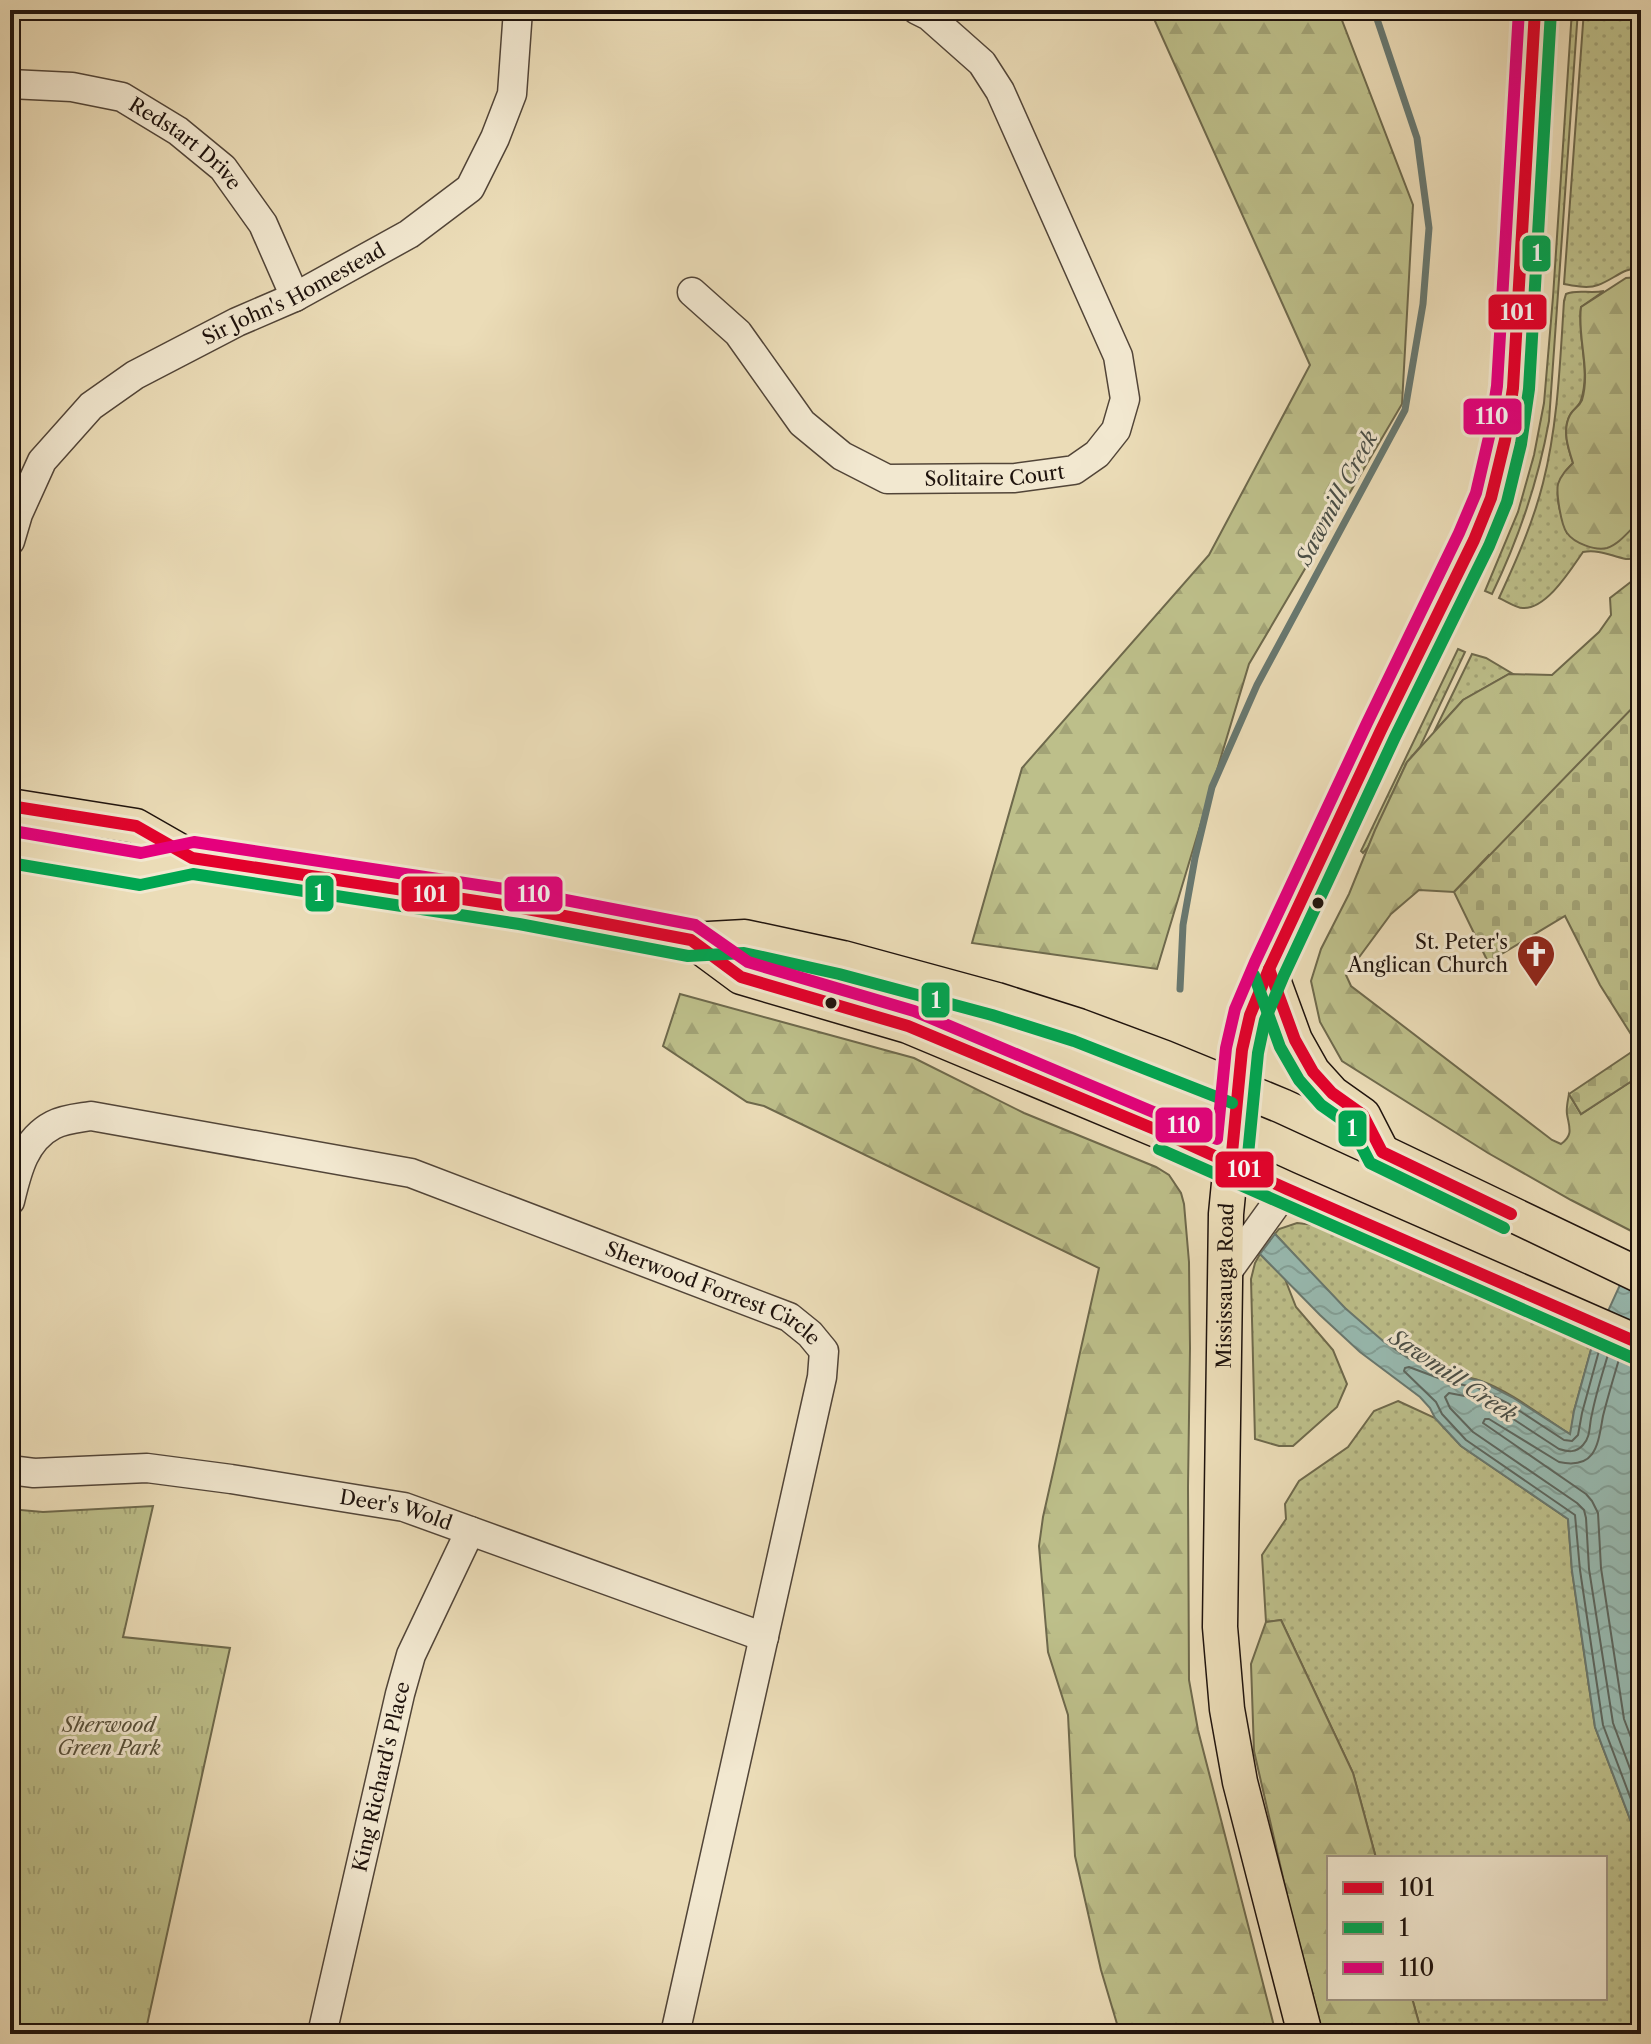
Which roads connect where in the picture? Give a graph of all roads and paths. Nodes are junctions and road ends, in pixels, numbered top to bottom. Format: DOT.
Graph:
graph roads {
  1 [pos="518,10"];
  2 [pos="917,10"];
  3 [pos="1535,10"];
  4 [pos="10,84"];
  5 [pos="692,292"];
  6 [pos="295,297"];
  7 [pos="10,541"];
  8 [pos="10,806"];
  9 [pos="10,847"];
  10 [pos="192,858"];
  11 [pos="691,940"];
  12 [pos="1269,969"];
  13 [pos="1238,1088"];
  14 [pos="1382,1152"];
  15 [pos="1231,1163"];
  16 [pos="1287,1189"];
  17 [pos="10,1201"];
  18 [pos="1225,1275"];
  19 [pos="1641,1276"];
  20 [pos="1641,1344"];
  21 [pos="10,1470"];
  22 [pos="470,1531"];
  23 [pos="764,1637"];
  24 [pos="322,2034"];
  25 [pos="675,2034"];
  26 [pos="1305,2034"];
  1 -- 6 [label="street, Sir John's Homestead"];
  2 -- 5 [label="street, Solitaire Court"];
  3 -- 12 [label="main road, Mississauga Road"];
  4 -- 6 [label="street, Redstart Drive"];
  6 -- 7 [label="street, Sir John's Homestead"];
  8 -- 10 [label="main road"];
  9 -- 10 [label="main road"];
  10 -- 11 [label="main road"];
  11 -- 13 [label="main road"];
  11 -- 15 [label="main road"];
  12 -- 13 [label="main road, Mississauga Road"];
  12 -- 14 [label="main road"];
  13 -- 14 [label="main road"];
  13 -- 15 [label="main road, Mississauga Road"];
  14 -- 19 [label="main road"];
  15 -- 16 [label="main road"];
  15 -- 18 [label="main road, Mississauga Road"];
  16 -- 18 [label="street"];
  16 -- 20 [label="main road"];
  17 -- 23 [label="street, Sherwood Forrest Circle"];
  18 -- 26 [label="main road, Mississauga Road"];
  21 -- 22 [label="street, Deer's Wold"];
  22 -- 23 [label="street, Deer's Wold"];
  22 -- 24 [label="street, King Richard's Place"];
  23 -- 25 [label="street, Sherwood Forrest Circle"];
}
